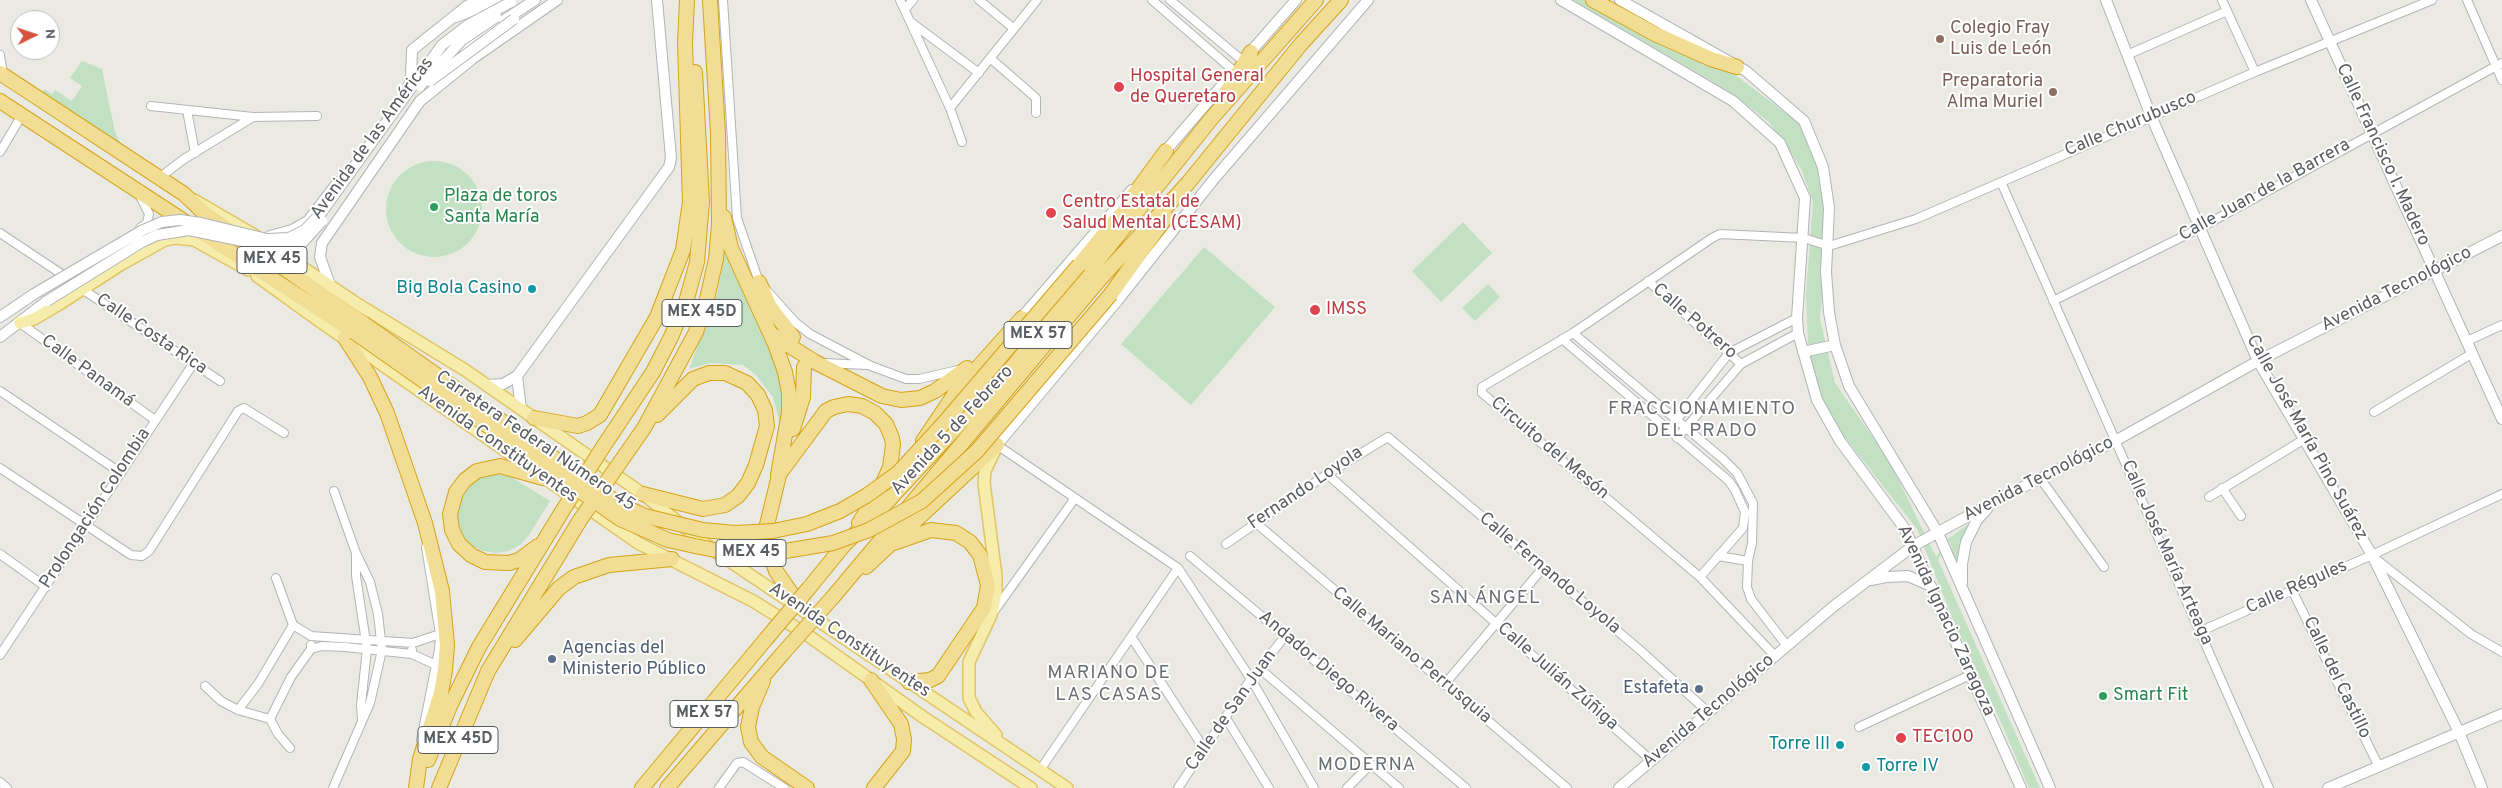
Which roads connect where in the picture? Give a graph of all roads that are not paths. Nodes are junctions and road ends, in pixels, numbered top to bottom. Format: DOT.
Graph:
graph roads {
  1 [pos="480,0"];
  2 [pos="499,0"];
  3 [pos="525,0"];
  4 [pos="535,0"];
  5 [pos="549,0"];
  6 [pos="557,0"];
  7 [pos="657,0"];
  8 [pos="687,0"];
  9 [pos="691,0"];
  10 [pos="710,0"];
  11 [pos="716,0"];
  12 [pos="723,0"];
  13 [pos="900,0"];
  14 [pos="913,0"];
  15 [pos="979,0"];
  16 [pos="1037,0"];
  17 [pos="1152,0"];
  18 [pos="1170,0"];
  19 [pos="1296,0"];
  20 [pos="1305,0"];
  21 [pos="1316,0"];
  22 [pos="1341,0"];
  23 [pos="1368,0"];
  24 [pos="1561,0"];
  25 [pos="1593,0"];
  26 [pos="1620,0"];
  27 [pos="2106,0"];
  28 [pos="2222,0"];
  29 [pos="2311,0"];
  30 [pos="2432,0"];
  31 [pos="2467,0"];
  32 [pos="513,3"];
  33 [pos="905,9"];
  34 [pos="2227,11"];
  35 [pos="451,19"];
  36 [pos="910,22"];
  37 [pos="1607,26"];
  38 [pos="1013,28"];
  39 [pos="2330,42"];
  40 [pos="0,55"];
  41 [pos="2127,55"];
  42 [pos="1247,56"];
  43 [pos="715,57"];
  44 [pos="990,58"];
  45 [pos="2499,65"];
  46 [pos="1737,66"];
  47 [pos="1234,71"];
  48 [pos="455,72"];
  49 [pos="2255,72"];
  50 [pos="979,73"];
  51 [pos="1,74"];
  52 [pos="2502,80"];
  53 [pos="440,85"];
  54 [pos="409,94"];
  55 [pos="0,101"];
  56 [pos="151,106"];
  57 [pos="950,108"];
  58 [pos="187,110"];
  59 [pos="1036,114"];
  60 [pos="22,115"];
  61 [pos="317,116"];
  62 [pos="2151,116"];
  63 [pos="253,117"];
  64 [pos="1211,119"];
  65 [pos="2371,133"];
  66 [pos="962,142"];
  67 [pos="1166,151"];
  68 [pos="0,152"];
  69 [pos="194,152"];
  70 [pos="1176,162"];
  71 [pos="159,178"];
  72 [pos="2001,182"];
  73 [pos="1188,183"];
  74 [pos="132,186"];
  75 [pos="719,186"];
  76 [pos="184,194"];
  77 [pos="1115,220"];
  78 [pos="2200,228"];
  79 [pos="0,233"];
  80 [pos="254,235"];
  81 [pos="2502,236"];
  82 [pos="1804,238"];
  83 [pos="1829,246"];
  84 [pos="226,248"];
  85 [pos="103,249"];
  86 [pos="120,265"];
  87 [pos="2436,272"];
  88 [pos="60,273"];
  89 [pos="256,275"];
  90 [pos="1648,281"];
  91 [pos="760,282"];
  92 [pos="330,285"];
  93 [pos="82,289"];
  94 [pos="2053,301"];
  95 [pos="0,313"];
  96 [pos="1022,318"];
  97 [pos="1797,318"];
  98 [pos="20,323"];
  99 [pos="2502,325"];
  100 [pos="354,331"];
  101 [pos="770,333"];
  102 [pos="1573,333"];
  103 [pos="1798,333"];
  104 [pos="0,337"];
  105 [pos="794,337"];
  106 [pos="1562,340"];
  107 [pos="2467,341"];
  108 [pos="1835,346"];
  109 [pos="1803,352"];
  110 [pos="1729,353"];
  111 [pos="2473,353"];
  112 [pos="2258,361"];
  113 [pos="193,364"];
  114 [pos="810,364"];
  115 [pos="1741,364"];
  116 [pos="872,366"];
  117 [pos="967,368"];
  118 [pos="518,376"];
  119 [pos="220,381"];
  120 [pos="487,385"];
  121 [pos="0,391"];
  122 [pos="521,409"];
  123 [pos="2374,412"];
  124 [pos="534,418"];
  125 [pos="2502,419"];
  126 [pos="155,420"];
  127 [pos="1676,421"];
  128 [pos="644,428"];
  129 [pos="1686,428"];
  130 [pos="1668,430"];
  131 [pos="284,433"];
  132 [pos="1388,437"];
  133 [pos="1677,438"];
  134 [pos="2303,440"];
  135 [pos="2115,441"];
  136 [pos="997,445"];
  137 [pos="0,468"];
  138 [pos="121,473"];
  139 [pos="1327,474"];
  140 [pos="778,475"];
  141 [pos="543,478"];
  142 [pos="2040,478"];
  143 [pos="2222,488"];
  144 [pos="334,491"];
  145 [pos="643,494"];
  146 [pos="2502,494"];
  147 [pos="2209,497"];
  148 [pos="1075,498"];
  149 [pos="889,500"];
  150 [pos="1993,503"];
  151 [pos="2241,516"];
  152 [pos="425,523"];
  153 [pos="1256,523"];
  154 [pos="87,525"];
  155 [pos="1938,533"];
  156 [pos="543,543"];
  157 [pos="894,543"];
  158 [pos="1226,544"];
  159 [pos="844,545"];
  160 [pos="1913,546"];
  161 [pos="356,553"];
  162 [pos="0,554"];
  163 [pos="2372,555"];
  164 [pos="1190,556"];
  165 [pos="1718,556"];
  166 [pos="672,559"];
  167 [pos="1748,560"];
  168 [pos="2104,567"];
  169 [pos="1178,568"];
  170 [pos="1542,569"];
  171 [pos="1700,577"];
  172 [pos="276,578"];
  173 [pos="1865,582"];
  174 [pos="1931,586"];
  175 [pos="46,587"];
  176 [pos="1963,589"];
  177 [pos="2292,590"];
  178 [pos="837,592"];
  179 [pos="800,606"];
  180 [pos="990,615"];
  181 [pos="293,624"];
  182 [pos="1496,624"];
  183 [pos="2201,631"];
  184 [pos="440,634"];
  185 [pos="1286,635"];
  186 [pos="311,636"];
  187 [pos="1132,638"];
  188 [pos="382,641"];
  189 [pos="413,643"];
  190 [pos="367,644"];
  191 [pos="2,645"];
  192 [pos="1787,646"];
  193 [pos="311,649"];
  194 [pos="382,650"];
  195 [pos="2502,652"];
  196 [pos="412,654"];
  197 [pos="0,655"];
  198 [pos="1775,656"];
  199 [pos="438,666"];
  200 [pos="768,668"];
  201 [pos="1259,668"];
  202 [pos="488,671"];
  203 [pos="1970,675"];
  204 [pos="1251,679"];
  205 [pos="871,680"];
  206 [pos="909,682"];
  207 [pos="1444,685"];
  208 [pos="205,686"];
  209 [pos="478,692"];
  210 [pos="238,710"];
  211 [pos="1708,712"];
  212 [pos="2502,714"];
  213 [pos="1226,718"];
  214 [pos="270,719"];
  215 [pos="362,719"];
  216 [pos="1859,727"];
  217 [pos="2459,732"];
  218 [pos="1007,747"];
  219 [pos="290,748"];
  220 [pos="1205,750"];
  221 [pos="420,759"];
  222 [pos="1652,761"];
  223 [pos="1371,764"];
  224 [pos="2379,767"];
  225 [pos="1040,770"];
  226 [pos="0,782"];
  227 [pos="1029,787"];
  228 [pos="7,788"];
  229 [pos="333,788"];
  230 [pos="417,788"];
  231 [pos="439,788"];
  232 [pos="448,788"];
  233 [pos="642,788"];
  234 [pos="667,788"];
  235 [pos="720,788"];
  236 [pos="784,788"];
  237 [pos="807,788"];
  238 [pos="874,788"];
  239 [pos="1067,788"];
  240 [pos="1178,788"];
  241 [pos="1269,788"];
  242 [pos="1314,788"];
  243 [pos="1347,788"];
  244 [pos="1399,788"];
  245 [pos="1466,788"];
  246 [pos="1567,788"];
  247 [pos="1619,788"];
  248 [pos="2020,788"];
  249 [pos="2050,788"];
  250 [pos="2269,788"];
  251 [pos="2328,788"];
  252 [pos="2482,788"];
  1 -- 35 [label="main road"];
  2 -- 35 [label="main road"];
  3 -- 32 [label="main road"];
  4 -- 48 [label="main road"];
  5 -- 54 [label="main road, bridge"];
  6 -- 48 [label="main road"];
  7 -- 118 [label="main road"];
  8 -- 124 [label="highway"];
  9 -- 156 [label="highway, MEX 45D, bridge"];
  10 -- 43 [label="highway, MEX 45D"];
  11 -- 43 [label="highway"];
  12 -- 91 [label="street"];
  13 -- 33 [label="street"];
  14 -- 33 [label="street"];
  15 -- 38 [label="street"];
  16 -- 38 [label="street"];
  17 -- 47 [label="street"];
  18 -- 42 [label="street"];
  19 -- 42 [label="main road, Avenida 5 de Febrero"];
  20 -- 64 [label="highway"];
  21 -- 64 [label="highway, Avenida 5 de Febrero / MEX 57"];
  22 -- 73 [label="highway, Avenida 5 de Febrero / MEX 57"];
  23 -- 136 [label="main road"];
  24 -- 37 [label="main road, Avenida Ignacio Zaragoza"];
  25 -- 37 [label="main road"];
  25 -- 46 [label="highway"];
  26 -- 46 [label="main road, Avenida Ignacio Zaragoza"];
  27 -- 41 [label="main road, Calle José María Pino Suárez"];
  28 -- 34 [label="street"];
  29 -- 39 [label="main road, Calle Francisco I. Madero"];
  30 -- 39 [label="street, Calle Churubusco"];
  31 -- 45 [label="street"];
  32 -- 54 [label="main road, Avenida de las Américas, bridge"];
  32 -- 95 [label="main road, Avenida de las Américas, bridge"];
  33 -- 36 [label="street"];
  34 -- 41 [label="street"];
  34 -- 49 [label="street"];
  35 -- 54 [label="main road"];
  36 -- 50 [label="street"];
  36 -- 57 [label="street"];
  37 -- 82 [label="main road, Avenida Ignacio Zaragoza"];
  38 -- 44 [label="street"];
  39 -- 49 [label="street, Calle Churubusco"];
  39 -- 65 [label="main road, Calle Francisco I. Madero"];
  40 -- 51 [label="street"];
  41 -- 62 [label="main road, Calle José María Pino Suárez"];
  42 -- 47 [label="main road, Avenida 5 de Febrero"];
  42 -- 64 [label="highway, MEX 57"];
  43 -- 75 [label="highway, MEX 45D"];
  44 -- 50 [label="street"];
  44 -- 59 [label="street"];
  45 -- 52 [label="street"];
  45 -- 65 [label="street, Calle Juan de la Barrera"];
  46 -- 83 [label="main road, Avenida Ignacio Zaragoza"];
  47 -- 67 [label="main road, Avenida 5 de Febrero"];
  48 -- 53 [label="main road"];
  49 -- 62 [label="street, Calle Churubusco"];
  50 -- 57 [label="street"];
  51 -- 71 [label="highway, MEX 45"];
  53 -- 54 [label="main road"];
  53 -- 92 [label="main road"];
  54 -- 80 [label="main road"];
  54 -- 98 [label="main road, Avenida de las Américas, bridge"];
  55 -- 60 [label="highway, MEX 45"];
  56 -- 58 [label="street"];
  57 -- 66 [label="street"];
  58 -- 63 [label="street"];
  58 -- 69 [label="street"];
  60 -- 68 [label="street"];
  60 -- 74 [label="highway, MEX 45"];
  61 -- 63 [label="street"];
  62 -- 72 [label="street, Calle Churubusco"];
  62 -- 78 [label="main road, Calle José María Pino Suárez"];
  63 -- 69 [label="street"];
  64 -- 70 [label="highway, Avenida 5 de Febrero / MEX 57"];
  65 -- 78 [label="street, Calle Juan de la Barrera"];
  65 -- 87 [label="main road, Calle Francisco I. Madero"];
  67 -- 77 [label="highway, MEX 45"];
  67 -- 96 [label="main road, Avenida 5 de Febrero"];
  69 -- 71 [label="street"];
  70 -- 77 [label="highway, Carretera Federal Número 45 / MEX 45"];
  70 -- 149 [label="highway, Avenida 5 de Febrero / MEX 57"];
  71 -- 76 [label="highway, MEX 45"];
  72 -- 83 [label="street, Calle Churubusco"];
  72 -- 94 [label="street, Calle José María Arteaga"];
  73 -- 100 [label="highway, Carretera Federal Número 45 / MEX 45, bridge"];
  73 -- 178 [label="highway, Avenida 5 de Febrero / MEX 57"];
  74 -- 84 [label="highway, MEX 45"];
  74 -- 85 [label="street"];
  75 -- 101 [label="highway"];
  75 -- 128 [label="highway, MEX 45D"];
  76 -- 80 [label="main road, Avenida Constituyentes / MEX 45"];
  76 -- 100 [label="highway, Carretera Federal Número 45 / MEX 45"];
  77 -- 100 [label="highway, Carretera Federal Número 45 / MEX 45, bridge"];
  78 -- 94 [label="street, Calle Juan de la Barrera"];
  78 -- 112 [label="main road, Calle José María Pino Suárez"];
  79 -- 88 [label="street"];
  80 -- 92 [label="main road, Avenida Constituyentes / MEX 45"];
  81 -- 87 [label="main road, Avenida Tecnológico"];
  82 -- 83 [label="street, Circuito del Mesón"];
  82 -- 90 [label="street, Circuito del Mesón"];
  82 -- 97 [label="main road, Avenida Ignacio Zaragoza"];
  83 -- 108 [label="main road, Avenida Ignacio Zaragoza"];
  84 -- 89 [label="main road, Avenida Constituyentes / MEX 45"];
  84 -- 100 [label="highway, Carretera Federal Número 45 / MEX 45"];
  85 -- 86 [label="main road"];
  85 -- 88 [label="street"];
  86 -- 89 [label="main road"];
  86 -- 93 [label="main road"];
  87 -- 107 [label="main road, Calle Francisco I. Madero"];
  87 -- 112 [label="main road, Avenida Tecnológico"];
  88 -- 95 [label="street"];
  89 -- 100 [label="main road, Avenida Constituyentes / MEX 45"];
  90 -- 102 [label="street, Circuito del Mesón"];
  90 -- 110 [label="street, Calle Potrero"];
  91 -- 105 [label="highway"];
  91 -- 116 [label="street"];
  92 -- 120 [label="main road, Avenida Constituyentes / MEX 45"];
  93 -- 98 [label="main road"];
  93 -- 113 [label="street, Calle Costa Rica"];
  94 -- 135 [label="street, Calle José María Arteaga"];
  96 -- 117 [label="main road, Avenida 5 de Febrero"];
  96 -- 149 [label="highway"];
  97 -- 103 [label="main road, Avenida Ignacio Zaragoza"];
  97 -- 110 [label="street"];
  98 -- 104 [label="main road, Avenida de las Américas"];
  98 -- 126 [label="street, Calle Panamá"];
  99 -- 107 [label="street"];
  100 -- 141 [label="main road, Avenida Constituyentes / MEX 45"];
  100 -- 152 [label="highway"];
  101 -- 114 [label="highway"];
  101 -- 140 [label="highway"];
  102 -- 106 [label="street, Circuito del Mesón"];
  102 -- 127 [label="street"];
  103 -- 109 [label="main road, Avenida Ignacio Zaragoza"];
  103 -- 115 [label="street"];
  106 -- 130 [label="street"];
  106 -- 171 [label="street, Circuito del Mesón"];
  107 -- 111 [label="main road, Calle Francisco I. Madero"];
  108 -- 109 [label="main road"];
  108 -- 155 [label="main road, Avenida Ignacio Zaragoza"];
  109 -- 160 [label="main road, Avenida Ignacio Zaragoza"];
  110 -- 115 [label="street, Calle Potrero"];
  110 -- 127 [label="street"];
  111 -- 123 [label="street"];
  111 -- 125 [label="main road, Calle Francisco I. Madero"];
  112 -- 134 [label="main road, Calle José María Pino Suárez"];
  112 -- 135 [label="main road, Avenida Tecnológico"];
  113 -- 119 [label="street, Calle Costa Rica"];
  113 -- 126 [label="street, Prolongación Colombia"];
  114 -- 116 [label="street"];
  114 -- 117 [label="highway"];
  114 -- 140 [label="highway"];
  115 -- 129 [label="street"];
  116 -- 117 [label="street"];
  118 -- 120 [label="main road"];
  118 -- 122 [label="main road"];
  120 -- 122 [label="main road, Avenida Constituyentes / MEX 45"];
  121 -- 138 [label="street"];
  122 -- 124 [label="main road, Avenida Constituyentes / MEX 45"];
  124 -- 145 [label="main road, Avenida Constituyentes / MEX 45"];
  126 -- 138 [label="street, Prolongación Colombia"];
  127 -- 129 [label="street"];
  127 -- 130 [label="street"];
  128 -- 145 [label="highway"];
  128 -- 202 [label="highway, MEX 45D, bridge"];
  129 -- 133 [label="street"];
  129 -- 167 [label="street"];
  130 -- 133 [label="street"];
  131 -- 154 [label="street"];
  132 -- 139 [label="street, Fernando Loyola"];
  132 -- 170 [label="street, Calle Fernando Loyola"];
  133 -- 165 [label="street"];
  134 -- 143 [label="street"];
  134 -- 163 [label="main road, Calle José María Pino Suárez"];
  135 -- 142 [label="main road, Avenida Tecnológico"];
  135 -- 183 [label="street, Calle José María Arteaga"];
  136 -- 148 [label="street"];
  136 -- 157 [label="highway"];
  136 -- 180 [label="main road"];
  137 -- 154 [label="street"];
  138 -- 154 [label="street, Prolongación Colombia"];
  139 -- 153 [label="street, Fernando Loyola"];
  139 -- 182 [label="street, Calle Julián Zúñiga"];
  140 -- 159 [label="highway"];
  140 -- 179 [label="highway"];
  141 -- 156 [label="highway"];
  141 -- 166 [label="main road, Avenida Constituyentes / MEX 45"];
  142 -- 150 [label="main road, Avenida Tecnológico"];
  142 -- 168 [label="street"];
  143 -- 147 [label="street"];
  143 -- 151 [label="street"];
  144 -- 161 [label="street"];
  145 -- 179 [label="main road, Avenida Constituyentes / MEX 45"];
  146 -- 163 [label="street, Calle Régules"];
  148 -- 169 [label="street"];
  148 -- 180 [label="street"];
  149 -- 159 [label="highway, Avenida 5 de Febrero / MEX 57"];
  150 -- 155 [label="main road, Avenida Tecnológico"];
  150 -- 176 [label="main road"];
  152 -- 184 [label="street"];
  152 -- 221 [label="highway"];
  153 -- 158 [label="street, Fernando Loyola"];
  153 -- 207 [label="street, Calle Mariano Perrusquia"];
  154 -- 175 [label="street, Prolongación Colombia"];
  155 -- 160 [label="main road, Avenida Tecnológico"];
  155 -- 176 [label="main road, Avenida Ignacio Zaragoza"];
  156 -- 230 [label="highway, MEX 45D"];
  157 -- 178 [label="highway"];
  157 -- 206 [label="highway"];
  159 -- 233 [label="highway, Avenida 5 de Febrero / MEX 57, bridge"];
  160 -- 173 [label="main road, Avenida Tecnológico"];
  160 -- 174 [label="main road, Avenida Ignacio Zaragoza"];
  161 -- 188 [label="street"];
  161 -- 190 [label="street"];
  162 -- 175 [label="street"];
  163 -- 177 [label="street, Calle Régules"];
  163 -- 195 [label="street"];
  163 -- 217 [label="main road, Calle José María Pino Suárez"];
  164 -- 185 [label="street, Andador Diego Rivera"];
  165 -- 167 [label="street"];
  165 -- 171 [label="street"];
  166 -- 202 [label="highway"];
  166 -- 205 [label="main road, Avenida Constituyentes / MEX 45"];
  167 -- 192 [label="street"];
  169 -- 187 [label="street"];
  169 -- 204 [label="street"];
  170 -- 182 [label="street"];
  170 -- 211 [label="street, Calle Fernando Loyola"];
  171 -- 198 [label="street, Circuito del Mesón"];
  172 -- 181 [label="street"];
  173 -- 174 [label="main road"];
  173 -- 192 [label="main road, Avenida Tecnológico"];
  174 -- 203 [label="main road, Avenida Ignacio Zaragoza"];
  175 -- 191 [label="street, Prolongación Colombia"];
  176 -- 249 [label="main road, Avenida Ignacio Zaragoza"];
  177 -- 183 [label="street, Calle Régules"];
  177 -- 224 [label="street, Calle del Castillo"];
  178 -- 200 [label="highway, Avenida 5 de Febrero / MEX 57, bridge"];
  179 -- 206 [label="main road, Avenida Constituyentes / MEX 45"];
  180 -- 218 [label="main road"];
  181 -- 186 [label="street"];
  181 -- 210 [label="street"];
  182 -- 207 [label="street"];
  182 -- 222 [label="street, Calle Julián Zúñiga"];
  183 -- 250 [label="street, Calle José María Arteaga"];
  184 -- 189 [label="street"];
  184 -- 199 [label="street"];
  185 -- 201 [label="street, Calle de San Juan"];
  185 -- 245 [label="street, Andador Diego Rivera"];
  186 -- 190 [label="street"];
  186 -- 193 [label="street"];
  187 -- 220 [label="street"];
  187 -- 225 [label="street"];
  188 -- 189 [label="street"];
  188 -- 190 [label="street"];
  188 -- 194 [label="street"];
  189 -- 196 [label="street"];
  190 -- 193 [label="street"];
  190 -- 194 [label="street"];
  190 -- 215 [label="street"];
  191 -- 197 [label="street, Prolongación Colombia"];
  192 -- 198 [label="main road, Avenida Tecnológico"];
  193 -- 214 [label="street"];
  194 -- 196 [label="street"];
  194 -- 215 [label="street"];
  196 -- 199 [label="street"];
  198 -- 211 [label="main road, Avenida Tecnológico"];
  199 -- 221 [label="street"];
  200 -- 234 [label="highway, Avenida 5 de Febrero / MEX 57"];
  200 -- 237 [label="highway"];
  201 -- 204 [label="street, Calle de San Juan"];
  201 -- 223 [label="street"];
  202 -- 209 [label="highway, MEX 45D"];
  203 -- 216 [label="street"];
  203 -- 248 [label="main road, Avenida Ignacio Zaragoza"];
  204 -- 213 [label="street, Calle de San Juan"];
  204 -- 242 [label="street"];
  205 -- 227 [label="main road, Avenida Constituyentes"];
  205 -- 238 [label="highway"];
  206 -- 218 [label="main road, Avenida Constituyentes"];
  207 -- 246 [label="street, Calle Mariano Perrusquia"];
  208 -- 210 [label="street"];
  209 -- 231 [label="highway, MEX 45D"];
  209 -- 232 [label="highway"];
  210 -- 214 [label="street"];
  211 -- 222 [label="main road, Avenida Tecnológico"];
  212 -- 217 [label="main road"];
  213 -- 220 [label="street, Calle de San Juan"];
  213 -- 241 [label="street"];
  214 -- 219 [label="street"];
  215 -- 229 [label="street"];
  217 -- 224 [label="main road"];
  217 -- 252 [label="main road, Calle José María Pino Suárez"];
  218 -- 225 [label="main road, Avenida Constituyentes"];
  220 -- 240 [label="street, Calle de San Juan"];
  221 -- 230 [label="highway"];
  222 -- 247 [label="main road, Avenida Tecnológico"];
  223 -- 243 [label="street"];
  223 -- 244 [label="street"];
  224 -- 251 [label="main road"];
  225 -- 239 [label="main road, Avenida Constituyentes"];
  226 -- 228 [label="street"];
  235 -- 236 [label="street"];
}
